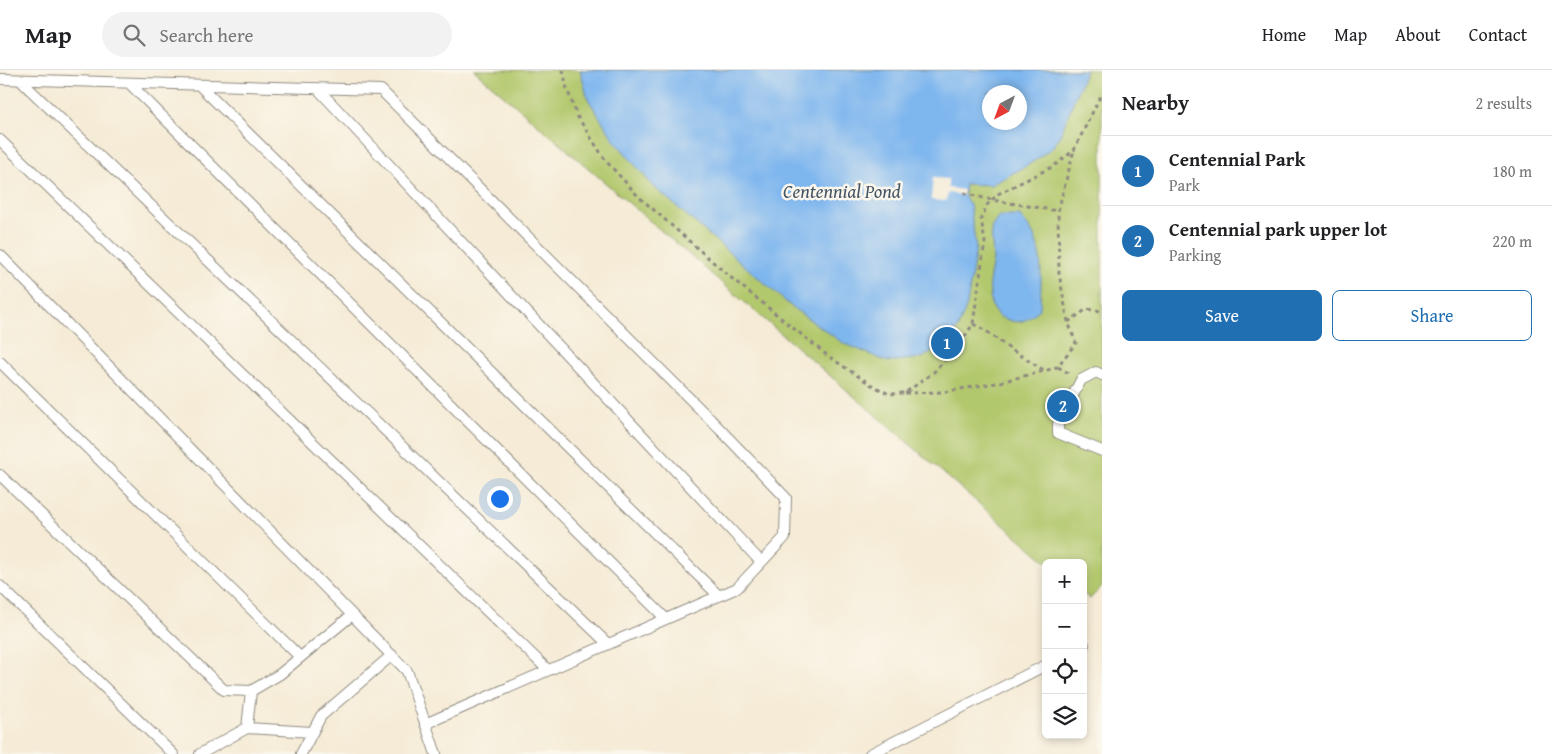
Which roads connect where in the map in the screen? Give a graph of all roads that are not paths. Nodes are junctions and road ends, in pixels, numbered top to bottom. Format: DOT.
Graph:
graph roads {
  1 [pos="0,79"];
  2 [pos="20,80"];
  3 [pos="129,83"];
  4 [pos="199,85"];
  5 [pos="317,88"];
  6 [pos="0,140"];
  7 [pos="0,255"];
  8 [pos="0,362"];
  9 [pos="1102,375"];
  10 [pos="1102,451"];
  11 [pos="0,475"];
  12 [pos="761,562"];
  13 [pos="0,586"];
  14 [pos="719,596"];
  15 [pos="352,615"];
  16 [pos="666,619"];
  17 [pos="608,644"];
  18 [pos="392,655"];
  19 [pos="300,658"];
  20 [pos="1042,666"];
  21 [pos="548,670"];
  22 [pos="251,691"];
  23 [pos="425,724"];
  24 [pos="247,728"];
  25 [pos="312,732"];
  26 [pos="173,754"];
  27 [pos="200,754"];
  28 [pos="301,754"];
  29 [pos="436,754"];
  30 [pos="870,754"];
  1 -- 2 [label="lane"];
  2 -- 3 [label="lane"];
  2 -- 17 [label="lane"];
  3 -- 4 [label="lane"];
  3 -- 16 [label="lane"];
  4 -- 5 [label="lane"];
  4 -- 14 [label="lane"];
  5 -- 12 [label="lane"];
  5 -- 12 [label="lane"];
  6 -- 21 [label="lane"];
  7 -- 15 [label="lane"];
  8 -- 19 [label="lane"];
  9 -- 10 [label="lane"];
  11 -- 22 [label="lane"];
  12 -- 14 [label="lane"];
  13 -- 26 [label="lane"];
  14 -- 16 [label="lane"];
  15 -- 18 [label="lane"];
  15 -- 19 [label="lane"];
  16 -- 17 [label="lane"];
  17 -- 21 [label="lane"];
  18 -- 23 [label="lane"];
  18 -- 25 [label="lane"];
  19 -- 22 [label="lane"];
  20 -- 30 [label="lane"];
  21 -- 23 [label="lane"];
  22 -- 24 [label="lane"];
  23 -- 29 [label="lane"];
  24 -- 25 [label="lane"];
  24 -- 27 [label="lane"];
  25 -- 28 [label="lane"];
}
